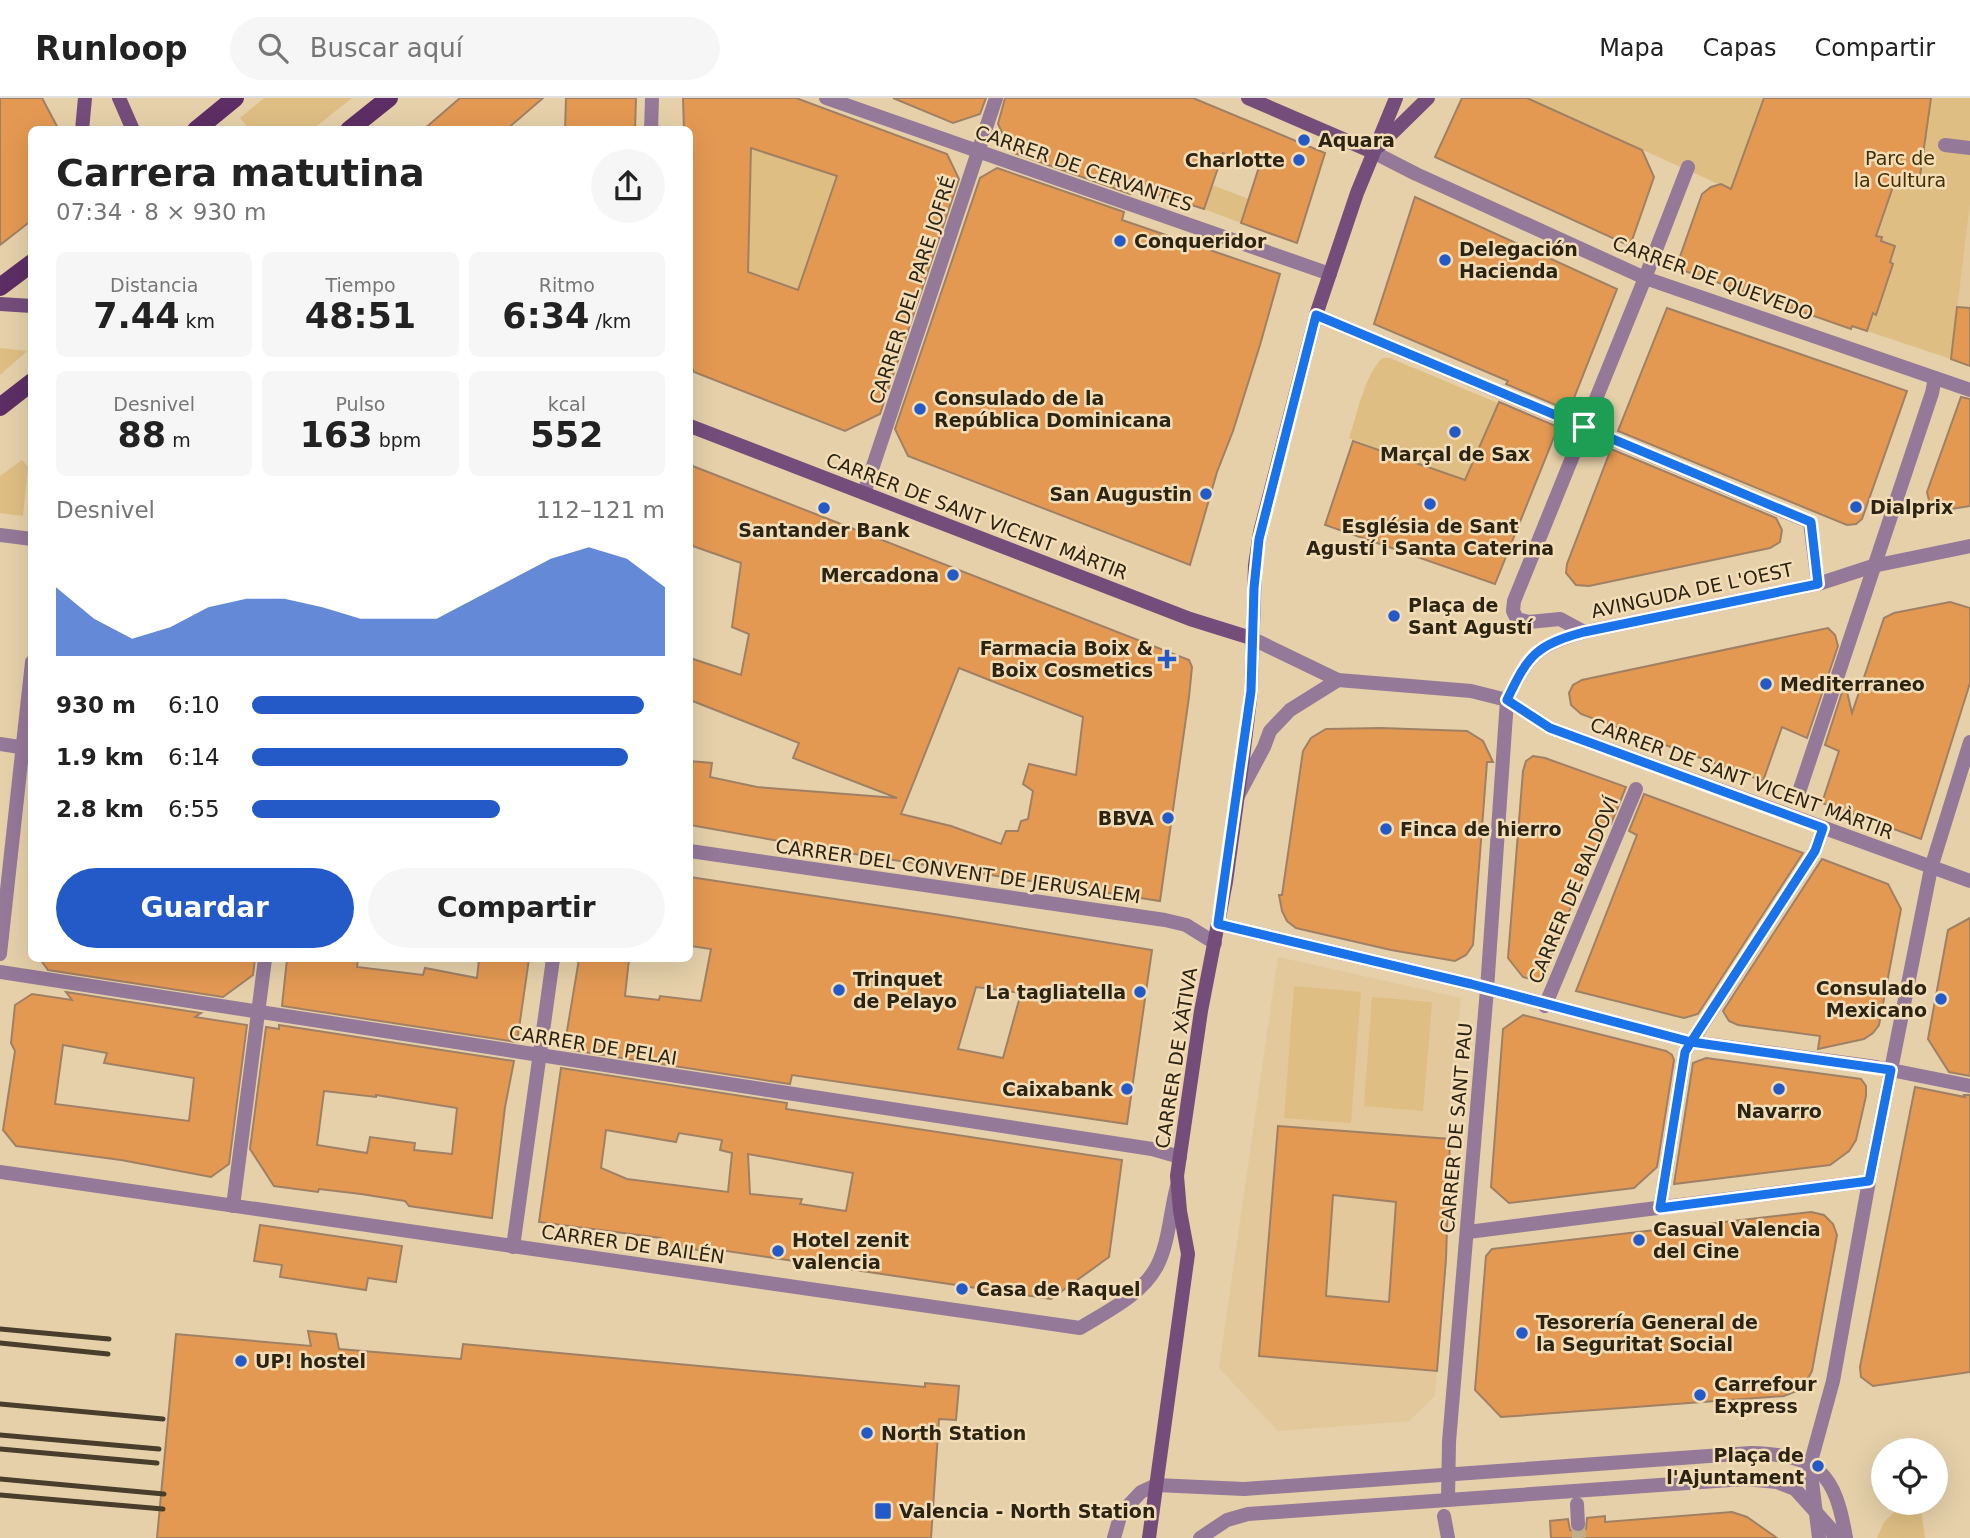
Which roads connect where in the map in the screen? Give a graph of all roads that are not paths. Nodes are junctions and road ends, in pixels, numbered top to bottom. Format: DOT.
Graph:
graph roads {
  1 [pos="85,98"];
  2 [pos="119,98"];
  3 [pos="235,98"];
  4 [pos="389,98"];
  5 [pos="652,98"];
  6 [pos="826,98"];
  7 [pos="996,98"];
  8 [pos="1248,98"];
  9 [pos="1396,98"];
  10 [pos="1428,98"];
  11 [pos="82,126"];
  12 [pos="131,126"];
  13 [pos="201,126"];
  14 [pos="354,126"];
  15 [pos="652,126"];
  16 [pos="1945,145"];
  17 [pos="1970,148"];
  18 [pos="977,152"];
  19 [pos="1373,152"];
  20 [pos="1688,167"];
  21 [pos="28,266"];
  22 [pos="1330,274"];
  23 [pos="1645,278"];
  24 [pos="0,287"];
  25 [pos="0,304"];
  26 [pos="28,306"];
  27 [pos="1316,315"];
  28 [pos="1935,378"];
  29 [pos="28,385"];
  30 [pos="1970,390"];
  31 [pos="0,407"];
  32 [pos="693,427"];
  33 [pos="1584,427"];
  34 [pos="864,494"];
  35 [pos="0,534"];
  36 [pos="28,539"];
  37 [pos="1970,546"];
  38 [pos="1873,566"];
  39 [pos="1818,584"];
  40 [pos="1584,632"];
  41 [pos="1251,638"];
  42 [pos="1338,680"];
  43 [pos="1507,700"];
  44 [pos="28,719"];
  45 [pos="1970,742"];
  46 [pos="0,744"];
  47 [pos="26,748"];
  48 [pos="1636,789"];
  49 [pos="1238,797"];
  50 [pos="1797,798"];
  51 [pos="1823,828"];
  52 [pos="693,851"];
  53 [pos="1931,868"];
  54 [pos="1970,881"];
  55 [pos="1218,924"];
  56 [pos="1215,943"];
  57 [pos="0,954"];
  58 [pos="265,962"];
  59 [pos="553,962"];
  60 [pos="0,972"];
  61 [pos="1487,989"];
  62 [pos="1545,1006"];
  63 [pos="258,1013"];
  64 [pos="1691,1042"];
  65 [pos="538,1057"];
  66 [pos="1891,1070"];
  67 [pos="1970,1086"];
  68 [pos="1180,1157"];
  69 [pos="0,1172"];
  70 [pos="1869,1181"];
  71 [pos="1177,1185"];
  72 [pos="233,1206"];
  73 [pos="1660,1208"];
  74 [pos="1468,1233"];
  75 [pos="513,1247"];
  76 [pos="1810,1465"];
  77 [pos="1447,1476"];
  78 [pos="1156,1485"];
  79 [pos="1448,1500"];
  80 [pos="1577,1504"];
  81 [pos="1816,1514"];
  82 [pos="1444,1516"];
  83 [pos="1578,1524"];
  84 [pos="1114,1538"];
  85 [pos="1149,1538"];
  86 [pos="1200,1538"];
  87 [pos="1448,1538"];
  88 [pos="1819,1538"];
  89 [pos="1834,1538"];
  90 [pos="1846,1538"];
  1 -- 11 [label="main road"];
  2 -- 12 [label="main road"];
  3 -- 13 [label="main road"];
  4 -- 14 [label="main road"];
  5 -- 15 [label="street"];
  6 -- 18 [label="street, CARRER DE CERVANTES"];
  7 -- 18 [label="street, CARRER DEL PARE JOFRÉ"];
  8 -- 19 [label="main road"];
  9 -- 19 [label="main road, CARRER DE XÀTIVA"];
  10 -- 19 [label="main road"];
  16 -- 17 [label="street"];
  18 -- 22 [label="street, CARRER DE CERVANTES"];
  18 -- 34 [label="street, CARRER DEL PARE JOFRÉ"];
  19 -- 22 [label="main road, CARRER DE XÀTIVA"];
  19 -- 23 [label="street, CARRER DE QUEVEDO"];
  20 -- 23 [label="street"];
  21 -- 24 [label="main road"];
  22 -- 27 [label="main road, CARRER DE XÀTIVA"];
  23 -- 28 [label="street, CARRER DE QUEVEDO"];
  23 -- 33 [label="street"];
  25 -- 26 [label="main road"];
  27 -- 33 [label="street"];
  27 -- 41 [label="main road, CARRER DE XÀTIVA"];
  28 -- 30 [label="street, CARRER DE QUEVEDO"];
  28 -- 38 [label="street"];
  29 -- 31 [label="main road"];
  32 -- 34 [label="main road, CARRER DE SANT VICENT MÀRTIR"];
  33 -- 39 [label="street"];
  33 -- 40 [label="street, AVINGUDA DE L'OEST"];
  34 -- 41 [label="main road, CARRER DE SANT VICENT MÀRTIR"];
  35 -- 36 [label="street"];
  37 -- 38 [label="street, AVINGUDA DE L'OEST"];
  38 -- 39 [label="street, AVINGUDA DE L'OEST"];
  38 -- 50 [label="street"];
  39 -- 40 [label="street, AVINGUDA DE L'OEST"];
  40 -- 43 [label="street, AVINGUDA DE L'OEST"];
  41 -- 42 [label="street"];
  41 -- 49 [label="main road, CARRER DE XÀTIVA"];
  42 -- 43 [label="street"];
  42 -- 49 [label="street"];
  43 -- 51 [label="street, CARRER DE SANT VICENT MÀRTIR"];
  43 -- 61 [label="street, CARRER DE SANT PAU"];
  44 -- 47 [label="street"];
  45 -- 53 [label="street"];
  46 -- 47 [label="street"];
  47 -- 57 [label="street"];
  48 -- 62 [label="street, CARRER DE BALDOVÍ"];
  49 -- 55 [label="main road, CARRER DE XÀTIVA"];
  51 -- 53 [label="street, CARRER DE SANT VICENT MÀRTIR"];
  51 -- 64 [label="street"];
  52 -- 56 [label="street, CARRER DEL CONVENT DE JERUSALEM"];
  53 -- 54 [label="street, CARRER DE SANT VICENT MÀRTIR"];
  53 -- 66 [label="street"];
  55 -- 56 [label="main road, CARRER DE XÀTIVA"];
  55 -- 61 [label="street"];
  56 -- 68 [label="main road, CARRER DE XÀTIVA"];
  58 -- 63 [label="street"];
  59 -- 65 [label="street"];
  60 -- 63 [label="street, CARRER DE PELAI"];
  61 -- 62 [label="street"];
  61 -- 74 [label="street, CARRER DE SANT PAU"];
  62 -- 64 [label="street"];
  63 -- 65 [label="street, CARRER DE PELAI"];
  63 -- 72 [label="street"];
  64 -- 66 [label="street"];
  64 -- 73 [label="street"];
  65 -- 68 [label="street, CARRER DE PELAI"];
  65 -- 75 [label="street"];
  66 -- 67 [label="street"];
  66 -- 70 [label="street"];
  68 -- 71 [label="main road, CARRER DE XÀTIVA"];
  69 -- 72 [label="street, CARRER DE BAILÉN"];
  70 -- 73 [label="street"];
  70 -- 76 [label="street"];
  71 -- 75 [label="street, CARRER DE BAILÉN"];
  71 -- 78 [label="main road, CARRER DE XÀTIVA"];
  72 -- 75 [label="street, CARRER DE BAILÉN"];
  73 -- 74 [label="street"];
  74 -- 77 [label="street, CARRER DE SANT PAU"];
  76 -- 77 [label="street"];
  76 -- 81 [label="street"];
  76 -- 90 [label="street"];
  77 -- 78 [label="street"];
  77 -- 79 [label="street, CARRER DE SANT PAU"];
  78 -- 84 [label="street"];
  78 -- 85 [label="main road, CARRER DE XÀTIVA"];
  79 -- 81 [label="street"];
  79 -- 86 [label="street"];
  80 -- 83 [label="street"];
  81 -- 88 [label="street"];
  81 -- 89 [label="street"];
  82 -- 87 [label="street"];
}
